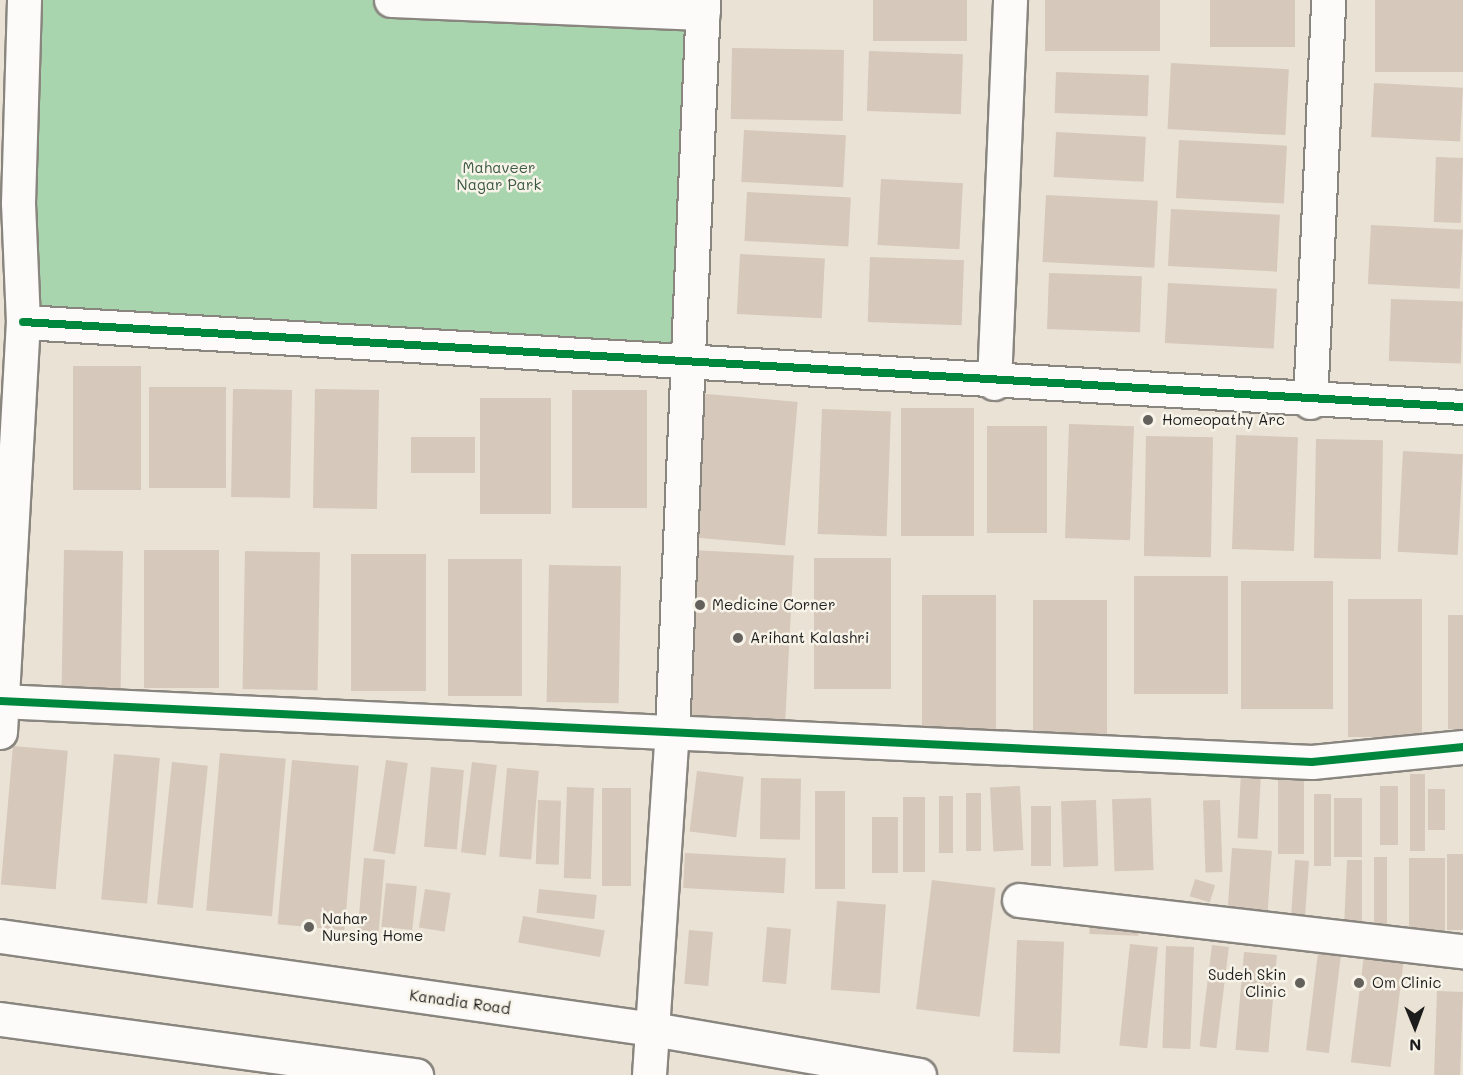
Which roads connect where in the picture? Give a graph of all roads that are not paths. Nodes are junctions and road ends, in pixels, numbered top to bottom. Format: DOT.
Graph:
graph roads {
  1 [pos="24,0"];
  2 [pos="391,0"];
  3 [pos="1010,0"];
  4 [pos="1328,0"];
  5 [pos="703,6"];
  6 [pos="9,202"];
  7 [pos="23,322"];
  8 [pos="684,357"];
  9 [pos="994,383"];
  10 [pos="1310,402"];
  11 [pos="1463,407"];
  12 [pos="2,711"];
  13 [pos="672,732"];
  14 [pos="1463,747"];
  15 [pos="1019,900"];
  16 [pos="0,936"];
  17 [pos="1463,951"];
  18 [pos="0,1019"];
  19 [pos="653,1029"];
  20 [pos="416,1075"];
  21 [pos="649,1075"];
  22 [pos="919,1075"];
  1 -- 6 [label="street"];
  2 -- 5 [label="street"];
  3 -- 9 [label="street"];
  4 -- 10 [label="street"];
  5 -- 8 [label="street"];
  6 -- 7 [label="street"];
  7 -- 8 [label="street"];
  7 -- 12 [label="street"];
  8 -- 9 [label="street"];
  8 -- 13 [label="street"];
  9 -- 10 [label="street"];
  10 -- 11 [label="street"];
  12 -- 13 [label="street"];
  13 -- 14 [label="street"];
  13 -- 19 [label="street"];
  15 -- 17 [label="street"];
  16 -- 19 [label="street, Kanadia Road"];
  18 -- 20 [label="street"];
  19 -- 21 [label="street"];
  19 -- 22 [label="street, Kanadia Road"];
}
